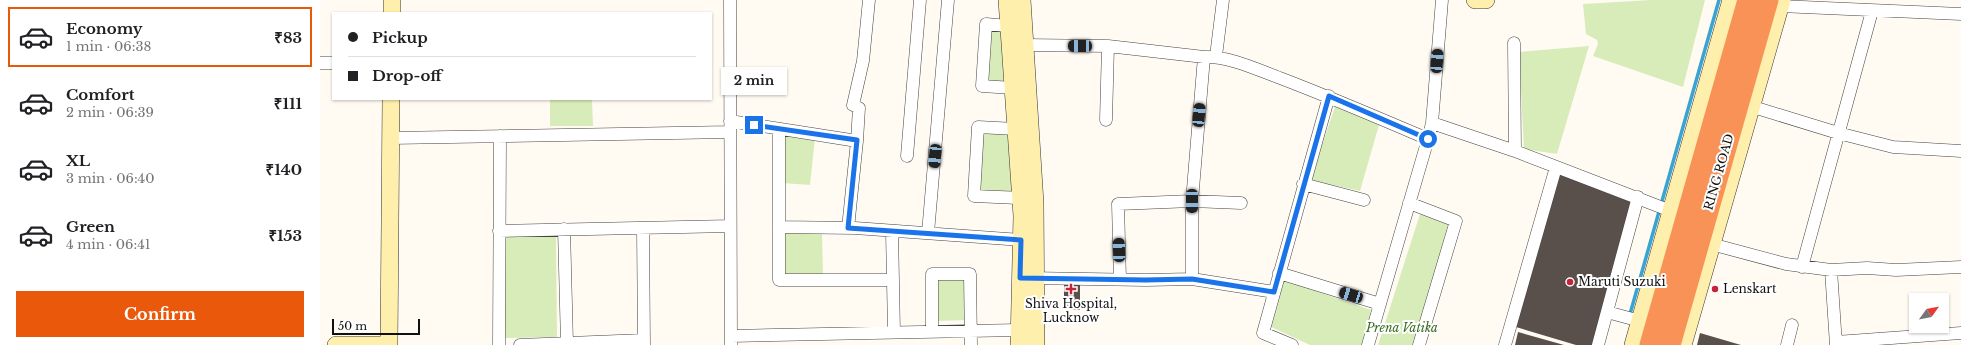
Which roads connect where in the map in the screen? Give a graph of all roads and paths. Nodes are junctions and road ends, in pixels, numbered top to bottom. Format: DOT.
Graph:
graph roads {
  1 [pos="392,0"];
  2 [pos="730,0"];
  3 [pos="869,0"];
  4 [pos="920,0"];
  5 [pos="948,0"];
  6 [pos="1007,0"];
  7 [pos="1022,0"];
  8 [pos="1223,0"];
  9 [pos="1442,0"];
  10 [pos="1475,0"];
  11 [pos="1484,0"];
  12 [pos="1731,0"];
  13 [pos="1748,0"];
  14 [pos="1776,2"];
  15 [pos="1872,11"];
  16 [pos="392,12"];
  17 [pos="1961,14"];
  18 [pos="1008,26"];
  19 [pos="1514,43"];
  20 [pos="1025,45"];
  21 [pos="1108,46"];
  22 [pos="1210,57"];
  23 [pos="320,63"];
  24 [pos="332,63"];
  25 [pos="1013,88"];
  26 [pos="1329,96"];
  27 [pos="391,100"];
  28 [pos="1750,106"];
  29 [pos="1106,120"];
  30 [pos="1432,123"];
  31 [pos="730,126"];
  32 [pos="779,129"];
  33 [pos="1016,129"];
  34 [pos="1838,133"];
  35 [pos="500,136"];
  36 [pos="391,138"];
  37 [pos="1428,139"];
  38 [pos="857,140"];
  39 [pos="1515,151"];
  40 [pos="1961,151"];
  41 [pos="907,156"];
  42 [pos="1556,167"];
  43 [pos="1303,184"];
  44 [pos="1638,197"];
  45 [pos="1021,198"];
  46 [pos="1364,200"];
  47 [pos="1192,201"];
  48 [pos="1241,203"];
  49 [pos="1409,203"];
  50 [pos="1669,210"];
  51 [pos="730,226"];
  52 [pos="779,227"];
  53 [pos="643,228"];
  54 [pos="848,228"];
  55 [pos="564,229"];
  56 [pos="499,231"];
  57 [pos="892,231"];
  58 [pos="928,233"];
  59 [pos="1021,240"];
  60 [pos="1711,244"];
  61 [pos="1802,267"];
  62 [pos="1961,267"];
  63 [pos="1831,270"];
  64 [pos="1279,273"];
  65 [pos="1028,278"];
  66 [pos="1192,279"];
  67 [pos="893,280"];
  68 [pos="1120,280"];
  69 [pos="1274,292"];
  70 [pos="1380,304"];
  71 [pos="1611,314"];
  72 [pos="1792,325"];
  73 [pos="1645,328"];
  74 [pos="971,331"];
  75 [pos="894,332"];
  76 [pos="932,332"];
  77 [pos="1961,333"];
  78 [pos="1019,337"];
  79 [pos="849,339"];
  80 [pos="731,340"];
  81 [pos="566,343"];
  82 [pos="644,343"];
  83 [pos="1836,344"];
  84 [pos="336,345"];
  85 [pos="389,345"];
  86 [pos="498,345"];
  87 [pos="520,345"];
  88 [pos="971,345"];
  89 [pos="1036,345"];
  90 [pos="1292,345"];
  91 [pos="1368,345"];
  92 [pos="1419,345"];
  93 [pos="1505,345"];
  94 [pos="1598,345"];
  95 [pos="1633,345"];
  96 [pos="1670,345"];
  97 [pos="1683,345"];
  98 [pos="1787,345"];
  1 -- 16 [label="street"];
  2 -- 31 [label="street"];
  3 -- 38 [label="street"];
  4 -- 41 [label="street"];
  5 -- 58 [label="street"];
  6 -- 18 [label="street"];
  7 -- 20 [label="street"];
  8 -- 22 [label="street"];
  9 -- 30 [label="street"];
  10 -- 11 [label="street"];
  12 -- 50 [label="street"];
  13 -- 73 [label="highway, RING ROAD"];
  14 -- 15 [label="street"];
  14 -- 28 [label="street"];
  14 -- 96 [label="highway, RING ROAD"];
  15 -- 17 [label="street"];
  15 -- 34 [label="street"];
  18 -- 25 [label="street"];
  18 -- 25 [label="street"];
  19 -- 39 [label="street"];
  20 -- 21 [label="street"];
  20 -- 65 [label="street"];
  21 -- 22 [label="street"];
  21 -- 29 [label="street"];
  22 -- 26 [label="street"];
  22 -- 47 [label="street"];
  23 -- 24 [label="street"];
  25 -- 33 [label="street"];
  26 -- 37 [label="street"];
  26 -- 43 [label="street"];
  27 -- 36 [label="street"];
  28 -- 34 [label="street"];
  28 -- 60 [label="street"];
  30 -- 37 [label="street"];
  30 -- 39 [label="street"];
  31 -- 32 [label="street"];
  31 -- 35 [label="street"];
  31 -- 51 [label="street"];
  32 -- 38 [label="street"];
  32 -- 52 [label="street"];
  33 -- 45 [label="street"];
  33 -- 45 [label="street"];
  34 -- 40 [label="street"];
  34 -- 61 [label="street"];
  35 -- 36 [label="street"];
  35 -- 56 [label="street"];
  36 -- 85 [label="street"];
  37 -- 49 [label="street"];
  38 -- 54 [label="street"];
  39 -- 42 [label="street"];
  42 -- 44 [label="street"];
  42 -- 93 [label="street"];
  43 -- 46 [label="street"];
  43 -- 64 [label="street"];
  44 -- 50 [label="street"];
  44 -- 71 [label="street"];
  45 -- 59 [label="street"];
  47 -- 48 [label="street"];
  47 -- 66 [label="street"];
  47 -- 68 [label="street"];
  49 -- 70 [label="street"];
  49 -- 92 [label="street"];
  50 -- 73 [label="street"];
  51 -- 53 [label="street"];
  51 -- 80 [label="street"];
  52 -- 54 [label="street"];
  52 -- 67 [label="street"];
  53 -- 55 [label="street"];
  53 -- 82 [label="street"];
  54 -- 57 [label="street"];
  55 -- 56 [label="street"];
  55 -- 81 [label="street"];
  56 -- 86 [label="street"];
  57 -- 58 [label="street"];
  57 -- 67 [label="street"];
  58 -- 59 [label="street"];
  59 -- 65 [label="street"];
  60 -- 61 [label="street"];
  60 -- 97 [label="street"];
  61 -- 63 [label="street"];
  62 -- 63 [label="street"];
  63 -- 83 [label="street"];
  64 -- 69 [label="street"];
  64 -- 70 [label="street"];
  65 -- 68 [label="street"];
  65 -- 78 [label="street"];
  65 -- 89 [label="street"];
  66 -- 68 [label="street"];
  66 -- 69 [label="street"];
  67 -- 75 [label="street"];
  69 -- 90 [label="street"];
  70 -- 91 [label="street"];
  71 -- 73 [label="street"];
  71 -- 94 [label="street"];
  72 -- 98 [label="street"];
  73 -- 95 [label="street"];
  74 -- 76 [label="street"];
  74 -- 76 [label="street"];
  74 -- 78 [label="street"];
  74 -- 88 [label="street"];
  75 -- 76 [label="street"];
  75 -- 79 [label="street"];
  77 -- 83 [label="street"];
  79 -- 80 [label="street"];
  81 -- 82 [label="street"];
  81 -- 87 [label="street"];
  84 -- 85 [label="street"];
}
